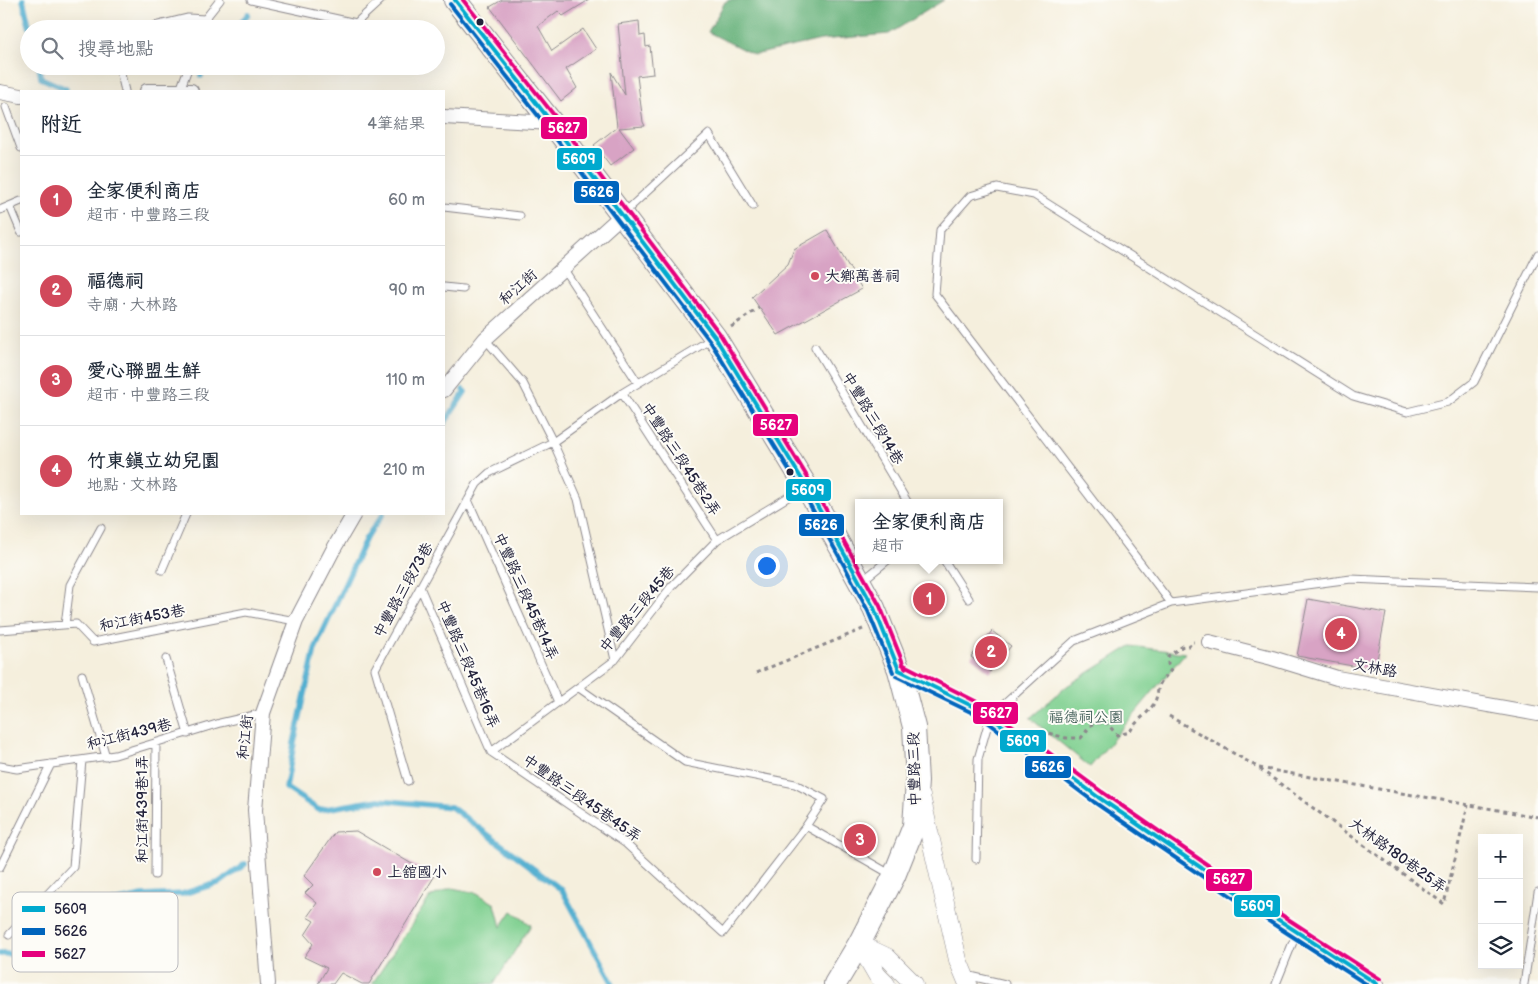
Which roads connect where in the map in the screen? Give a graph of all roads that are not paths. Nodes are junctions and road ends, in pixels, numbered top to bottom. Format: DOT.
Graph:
graph roads {
  1 [pos="220,0"];
  2 [pos="251,0"];
  3 [pos="381,0"];
  4 [pos="455,0"];
  5 [pos="205,19"];
  6 [pos="180,20"];
  7 [pos="346,20"];
  8 [pos="358,20"];
  9 [pos="121,75"];
  10 [pos="187,75"];
  11 [pos="125,90"];
  12 [pos="186,90"];
  13 [pos="0,92"];
  14 [pos="20,96"];
  15 [pos="6,107"];
  16 [pos="445,116"];
  17 [pos="552,123"];
  18 [pos="20,145"];
  19 [pos="20,201"];
  20 [pos="10,206"];
  21 [pos="754,206"];
  22 [pos="445,208"];
  23 [pos="0,210"];
  24 [pos="622,215"];
  25 [pos="520,216"];
  26 [pos="20,230"];
  27 [pos="1538,254"];
  28 [pos="564,268"];
  29 [pos="445,287"];
  30 [pos="463,290"];
  31 [pos="716,337"];
  32 [pos="485,339"];
  33 [pos="815,347"];
  34 [pos="638,383"];
  35 [pos="445,389"];
  36 [pos="622,393"];
  37 [pos="553,442"];
  38 [pos="806,486"];
  39 [pos="906,499"];
  40 [pos="468,500"];
  41 [pos="186,515"];
  42 [pos="353,515"];
  43 [pos="101,528"];
  44 [pos="717,540"];
  45 [pos="883,564"];
  46 [pos="947,564"];
  47 [pos="162,570"];
  48 [pos="860,583"];
  49 [pos="420,586"];
  50 [pos="1538,586"];
  51 [pos="969,599"];
  52 [pos="1171,603"];
  53 [pos="296,621"];
  54 [pos="65,625"];
  55 [pos="0,630"];
  56 [pos="1209,642"];
  57 [pos="166,659"];
  58 [pos="615,660"];
  59 [pos="899,670"];
  60 [pos="82,675"];
  61 [pos="579,688"];
  62 [pos="558,702"];
  63 [pos="263,713"];
  64 [pos="1538,714"];
  65 [pos="990,717"];
  66 [pos="188,734"];
  67 [pos="156,743"];
  68 [pos="491,752"];
  69 [pos="106,757"];
  70 [pos="82,760"];
  71 [pos="51,764"];
  72 [pos="0,766"];
  73 [pos="408,781"];
  74 [pos="917,781"];
  75 [pos="806,826"];
  76 [pos="976,859"];
  77 [pos="0,867"];
  78 [pos="155,876"];
  79 [pos="894,876"];
  80 [pos="49,892"];
  81 [pos="1538,892"];
  82 [pos="12,931"];
  83 [pos="1297,932"];
  84 [pos="9,934"];
  85 [pos="859,944"];
  86 [pos="966,979"];
  87 [pos="268,984"];
  88 [pos="835,984"];
  89 [pos="886,984"];
  90 [pos="914,984"];
  91 [pos="1005,984"];
  92 [pos="1276,984"];
  93 [pos="1377,984"];
  94 [pos="1524,984"];
  1 -- 5 [label="lane"];
  2 -- 7 [label="lane"];
  3 -- 8 [label="lane"];
  4 -- 17 [label="main road, 中豐路三段"];
  5 -- 6 [label="lane"];
  9 -- 11 [label="lane"];
  10 -- 12 [label="lane"];
  13 -- 14 [label="street"];
  15 -- 18 [label="lane"];
  16 -- 17 [label="street"];
  17 -- 24 [label="main road, 中豐路三段"];
  19 -- 20 [label="lane"];
  20 -- 23 [label="lane"];
  20 -- 26 [label="lane"];
  21 -- 24 [label="lane"];
  22 -- 25 [label="lane"];
  24 -- 28 [label="street, 和江街"];
  24 -- 31 [label="main road, 中豐路三段"];
  27 -- 52 [label="lane"];
  28 -- 32 [label="street, 和江街"];
  28 -- 34 [label="lane"];
  29 -- 30 [label="lane"];
  31 -- 34 [label="lane, 中豐路三段73巷"];
  31 -- 38 [label="main road, 中豐路三段"];
  32 -- 35 [label="street, 和江街"];
  32 -- 37 [label="lane"];
  33 -- 39 [label="lane, 中豐路三段14巷"];
  34 -- 36 [label="lane, 中豐路三段73巷"];
  36 -- 37 [label="lane, 中豐路三段73巷"];
  36 -- 44 [label="lane, 中豐路三段45巷2弄"];
  37 -- 40 [label="lane, 中豐路三段73巷"];
  37 -- 58 [label="lane"];
  38 -- 44 [label="lane, 中豐路三段45巷"];
  38 -- 48 [label="main road, 中豐路三段"];
  40 -- 49 [label="lane, 中豐路三段73巷"];
  40 -- 62 [label="lane, 中豐路三段45巷14弄"];
  41 -- 47 [label="lane"];
  42 -- 53 [label="street, 和江街"];
  43 -- 54 [label="lane"];
  44 -- 58 [label="lane, 中豐路三段45巷"];
  45 -- 48 [label="lane"];
  46 -- 51 [label="lane"];
  48 -- 59 [label="main road, 中豐路三段"];
  49 -- 68 [label="lane, 中豐路三段45巷16弄"];
  49 -- 73 [label="lane, 中豐路三段73巷"];
  50 -- 52 [label="lane"];
  52 -- 65 [label="lane"];
  53 -- 54 [label="lane, 和江街453巷"];
  53 -- 63 [label="street, 和江街"];
  54 -- 55 [label="lane, 和江街453巷"];
  56 -- 64 [label="street, 文林路"];
  57 -- 66 [label="lane"];
  58 -- 61 [label="lane, 中豐路三段45巷"];
  59 -- 65 [label="street"];
  59 -- 74 [label="main road, 中豐路三段"];
  60 -- 69 [label="lane"];
  61 -- 62 [label="lane, 中豐路三段45巷"];
  61 -- 75 [label="lane"];
  62 -- 68 [label="lane, 中豐路三段45巷"];
  63 -- 66 [label="lane, 和江街439巷"];
  63 -- 87 [label="street, 和江街"];
  65 -- 76 [label="lane"];
  65 -- 83 [label="street"];
  66 -- 67 [label="lane, 和江街439巷"];
  67 -- 69 [label="lane, 和江街439巷"];
  67 -- 78 [label="lane, 和江街439巷1弄"];
  68 -- 75 [label="lane, 中豐路三段45巷45弄"];
  69 -- 70 [label="lane, 和江街439巷"];
  70 -- 71 [label="lane, 和江街439巷"];
  70 -- 80 [label="lane"];
  71 -- 72 [label="lane, 和江街439巷"];
  71 -- 77 [label="lane"];
  74 -- 79 [label="main road, 中豐路三段"];
  74 -- 86 [label="street"];
  75 -- 79 [label="lane"];
  79 -- 85 [label="main road, 中豐路三段"];
  81 -- 94 [label="lane"];
  82 -- 84 [label="lane"];
  83 -- 92 [label="lane"];
  83 -- 93 [label="street"];
  85 -- 88 [label="main road, 中豐路三段"];
  85 -- 89 [label="street"];
  85 -- 90 [label="street"];
  86 -- 91 [label="lane"];
}
